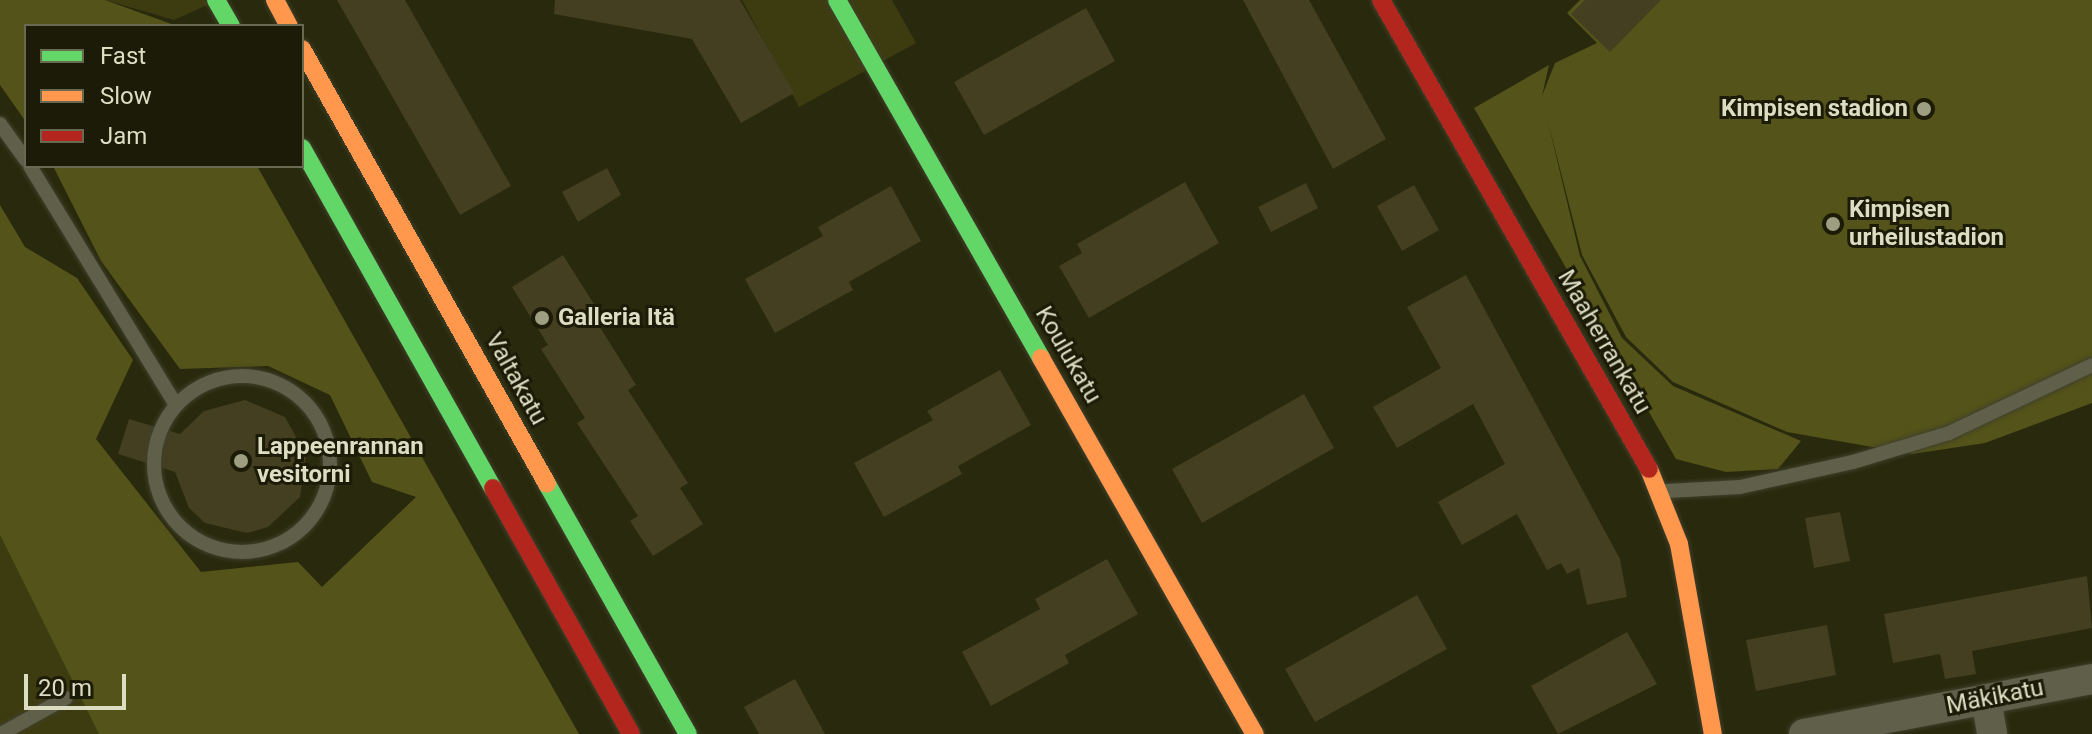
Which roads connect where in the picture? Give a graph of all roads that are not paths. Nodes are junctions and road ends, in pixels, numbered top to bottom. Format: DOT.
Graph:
graph roads {
  1 [pos="216,0"];
  2 [pos="275,0"];
  3 [pos="837,0"];
  4 [pos="1381,0"];
  5 [pos="230,24"];
  6 [pos="288,24"];
  7 [pos="304,53"];
  8 [pos="0,124"];
  9 [pos="304,152"];
  10 [pos="24,157"];
  11 [pos="31,168"];
  12 [pos="2092,365"];
  13 [pos="176,405"];
  14 [pos="1662,491"];
  15 [pos="2092,679"];
  16 [pos="66,698"];
  17 [pos="1986,699"];
  18 [pos="1,734"];
  19 [pos="631,734"];
  20 [pos="688,734"];
  21 [pos="1255,734"];
  22 [pos="1713,734"];
  23 [pos="1804,734"];
  24 [pos="1992,734"];
  1 -- 5 [label="street"];
  2 -- 6 [label="street"];
  3 -- 21 [label="street, Koulukatu"];
  4 -- 14 [label="street, Maaherrankatu"];
  7 -- 20 [label="street, Valtakatu"];
  8 -- 10 [label="lane"];
  9 -- 19 [label="street"];
  11 -- 13 [label="lane"];
  12 -- 14 [label="lane"];
  13 -- 13 [label="lane"];
  14 -- 22 [label="street, Maaherrankatu"];
  15 -- 17 [label="street, Mäkikatu"];
  16 -- 18 [label="lane"];
  17 -- 23 [label="street, Mäkikatu"];
  17 -- 24 [label="street"];
}
